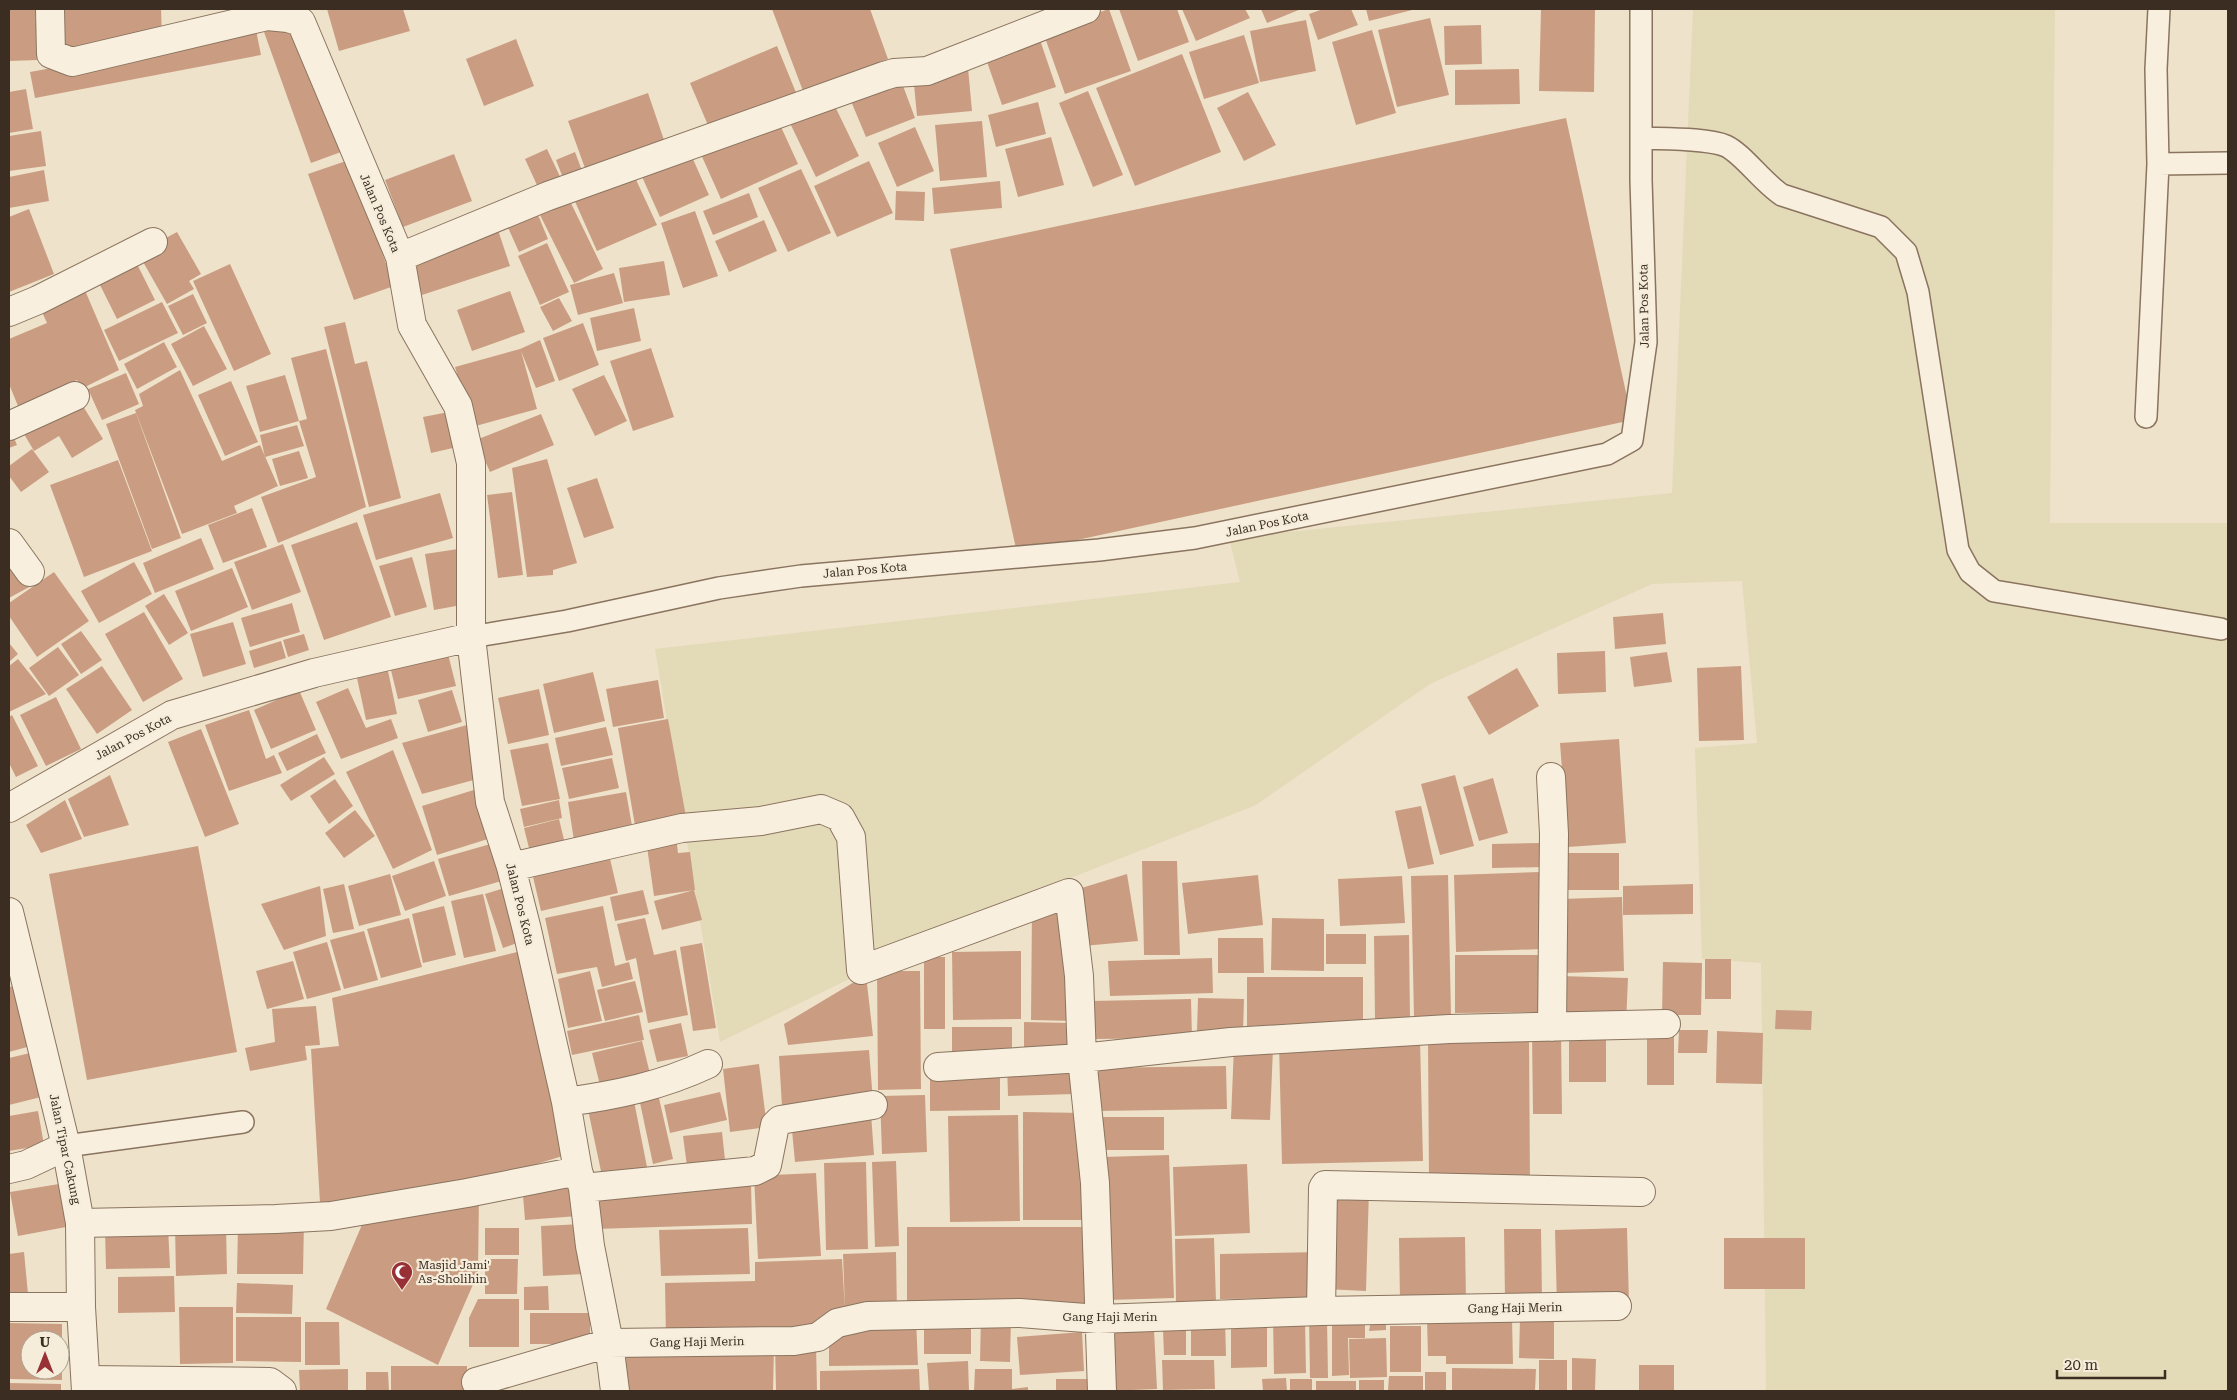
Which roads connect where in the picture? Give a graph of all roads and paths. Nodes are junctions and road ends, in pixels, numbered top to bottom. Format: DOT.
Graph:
graph roads {
  1 [pos="50,9"];
  2 [pos="1086,9"];
  3 [pos="2159,9"];
  4 [pos="1641,11"];
  5 [pos="1641,138"];
  6 [pos="2228,163"];
  7 [pos="2158,164"];
  8 [pos="153,242"];
  9 [pos="400,257"];
  10 [pos="9,312"];
  11 [pos="75,396"];
  12 [pos="2146,417"];
  13 [pos="9,426"];
  14 [pos="9,543"];
  15 [pos="30,572"];
  16 [pos="2221,630"];
  17 [pos="470,637"];
  18 [pos="1551,777"];
  19 [pos="9,808"];
  20 [pos="511,867"];
  21 [pos="9,912"];
  22 [pos="1666,1024"];
  23 [pos="1552,1027"];
  24 [pos="1082,1058"];
  25 [pos="708,1064"];
  26 [pos="938,1067"];
  27 [pos="566,1102"];
  28 [pos="873,1105"];
  29 [pos="243,1122"];
  30 [pos="66,1146"];
  31 [pos="9,1169"];
  32 [pos="580,1180"];
  33 [pos="1641,1192"];
  34 [pos="80,1223"];
  35 [pos="1617,1306"];
  36 [pos="9,1307"];
  37 [pos="81,1307"];
  38 [pos="1321,1311"];
  39 [pos="1098,1319"];
  40 [pos="609,1343"];
  41 [pos="476,1382"];
  42 [pos="86,1386"];
  43 [pos="282,1391"];
  44 [pos="616,1391"];
  45 [pos="1102,1391"];
  1 -- 9 [label="street, Jalan Pos Kota"];
  2 -- 9 [label="street"];
  3 -- 7 [label="lane"];
  4 -- 5 [label="lane, Jalan Pos Kota"];
  5 -- 16 [label="lane"];
  5 -- 17 [label="lane, Jalan Pos Kota"];
  6 -- 7 [label="lane"];
  7 -- 12 [label="lane"];
  8 -- 10 [label="street"];
  9 -- 17 [label="street, Jalan Pos Kota"];
  11 -- 13 [label="street"];
  14 -- 15 [label="street"];
  17 -- 19 [label="street, Jalan Pos Kota"];
  17 -- 20 [label="street, Jalan Pos Kota"];
  18 -- 23 [label="street"];
  20 -- 24 [label="street"];
  20 -- 27 [label="street, Jalan Pos Kota"];
  21 -- 30 [label="street, Jalan Tipar Cakung"];
  22 -- 23 [label="street"];
  23 -- 24 [label="street"];
  24 -- 26 [label="street"];
  24 -- 39 [label="street"];
  25 -- 27 [label="street"];
  27 -- 32 [label="street, Jalan Pos Kota"];
  28 -- 32 [label="street"];
  29 -- 30 [label="lane"];
  30 -- 31 [label="street"];
  30 -- 34 [label="street, Jalan Tipar Cakung"];
  32 -- 34 [label="street"];
  32 -- 40 [label="street, Jalan Pos Kota"];
  33 -- 38 [label="street"];
  34 -- 37 [label="street, Jalan Tipar Cakung"];
  35 -- 38 [label="street, Gang Haji Merin"];
  36 -- 37 [label="street"];
  37 -- 42 [label="street, Jalan Tipar Cakung"];
  38 -- 39 [label="street, Gang Haji Merin"];
  39 -- 40 [label="street, Gang Haji Merin"];
  39 -- 45 [label="street"];
  40 -- 41 [label="street, Gang Haji Merin"];
  40 -- 44 [label="street, Jalan Pos Kota"];
  42 -- 43 [label="street"];
}
